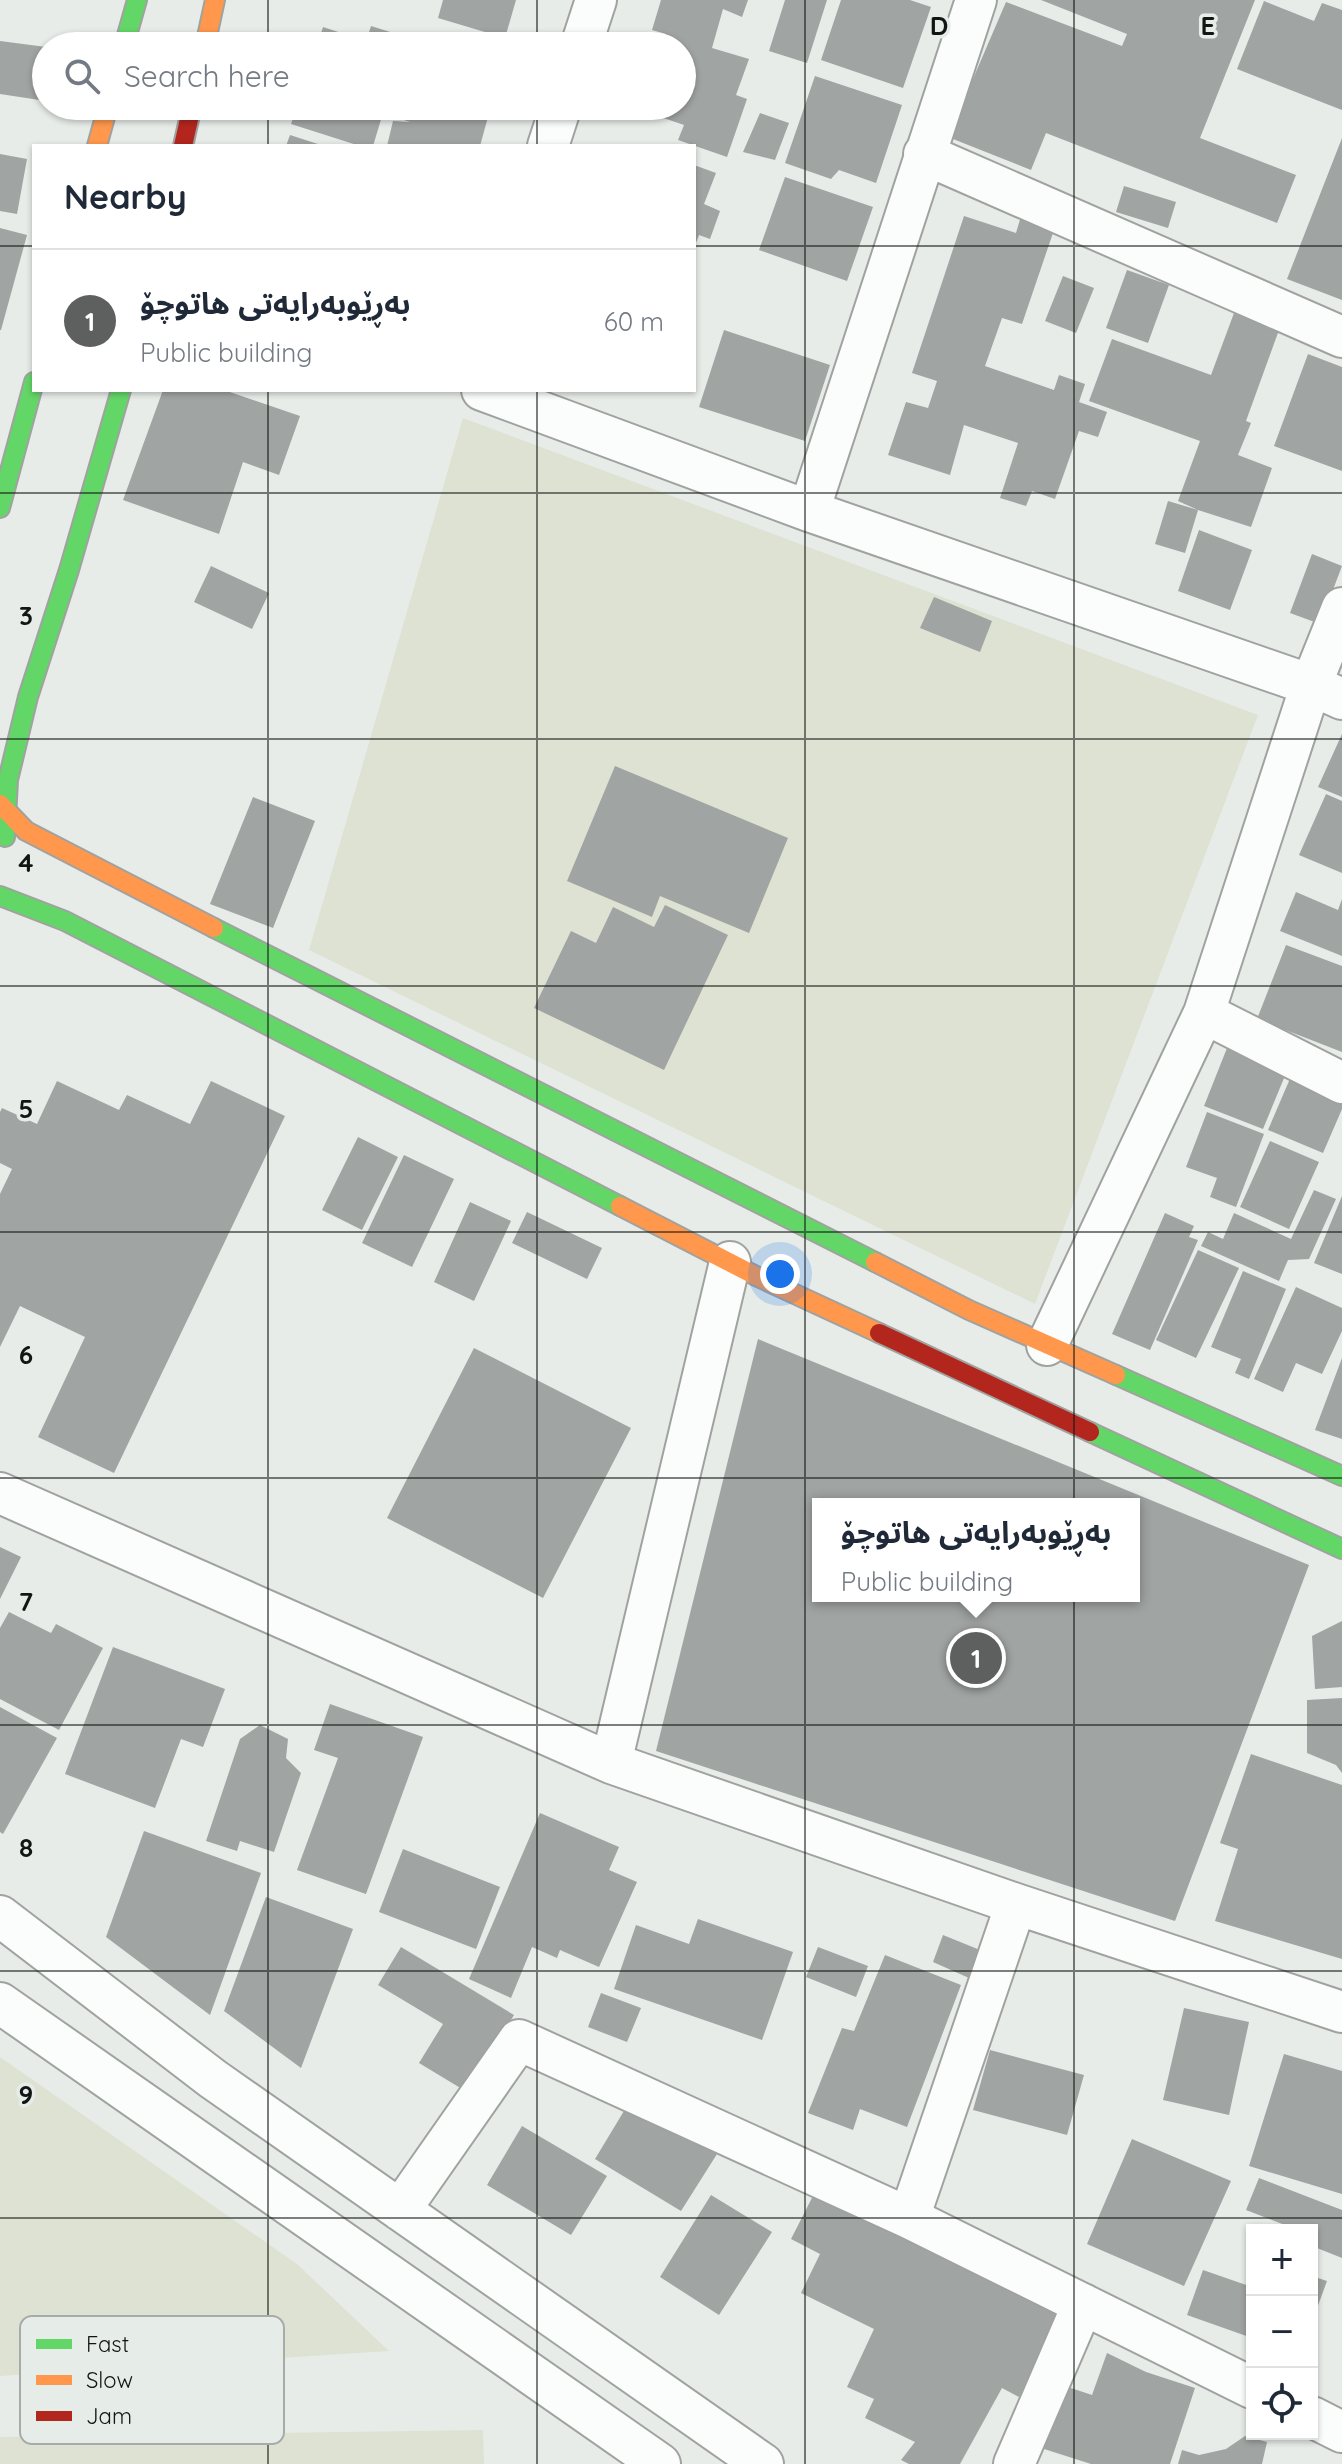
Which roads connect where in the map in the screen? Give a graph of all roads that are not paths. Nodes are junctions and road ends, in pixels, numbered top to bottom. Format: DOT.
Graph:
graph roads {
  1 [pos="137,0"];
  2 [pos="215,0"];
  3 [pos="596,0"];
  4 [pos="976,0"];
  5 [pos="128,32"];
  6 [pos="208,32"];
  7 [pos="586,32"];
  8 [pos="104,120"];
  9 [pos="189,120"];
  10 [pos="556,120"];
  11 [pos="98,144"];
  12 [pos="183,144"];
  13 [pos="549,144"];
  14 [pos="924,154"];
  15 [pos="1342,337"];
  16 [pos="32,389"];
  17 [pos="120,392"];
  18 [pos="487,392"];
  19 [pos="0,508"];
  20 [pos="809,511"];
  21 [pos="1342,608"];
  22 [pos="1326,692"];
  23 [pos="2,809"];
  24 [pos="1,857"];
  25 [pos="0,896"];
  26 [pos="1204,1013"];
  27 [pos="1342,1083"];
  28 [pos="730,1262"];
  29 [pos="1047,1345"];
  30 [pos="1342,1476"];
  31 [pos="0,1493"];
  32 [pos="1342,1549"];
  33 [pos="611,1763"];
  34 [pos="1016,1904"];
  35 [pos="0,1916"];
  36 [pos="0,2003"];
  37 [pos="1342,2012"];
  38 [pos="400,2210"];
  39 [pos="909,2218"];
  40 [pos="1083,2304"];
  41 [pos="1246,2385"];
  42 [pos="1318,2420"];
  43 [pos="1342,2432"];
  44 [pos="660,2464"];
  45 [pos="763,2464"];
  46 [pos="1014,2464"];
  1 -- 5 [label="main road"];
  2 -- 6 [label="main road"];
  3 -- 7 [label="street"];
  4 -- 14 [label="street"];
  8 -- 11 [label="main road"];
  9 -- 12 [label="main road"];
  10 -- 13 [label="street"];
  14 -- 15 [label="street"];
  14 -- 20 [label="street"];
  16 -- 19 [label="main road"];
  17 -- 23 [label="main road"];
  18 -- 20 [label="street"];
  20 -- 22 [label="street"];
  21 -- 22 [label="street"];
  22 -- 26 [label="street"];
  23 -- 24 [label="main road"];
  23 -- 29 [label="main road"];
  25 -- 28 [label="main road"];
  26 -- 27 [label="street"];
  26 -- 29 [label="street"];
  28 -- 32 [label="main road"];
  28 -- 33 [label="street"];
  29 -- 30 [label="main road"];
  31 -- 33 [label="street"];
  33 -- 34 [label="street"];
  34 -- 37 [label="street"];
  34 -- 39 [label="street"];
  35 -- 38 [label="street"];
  36 -- 44 [label="street"];
  38 -- 39 [label="street"];
  38 -- 45 [label="street"];
  39 -- 40 [label="street"];
  40 -- 41 [label="street"];
  40 -- 46 [label="street"];
  42 -- 43 [label="street"];
}
